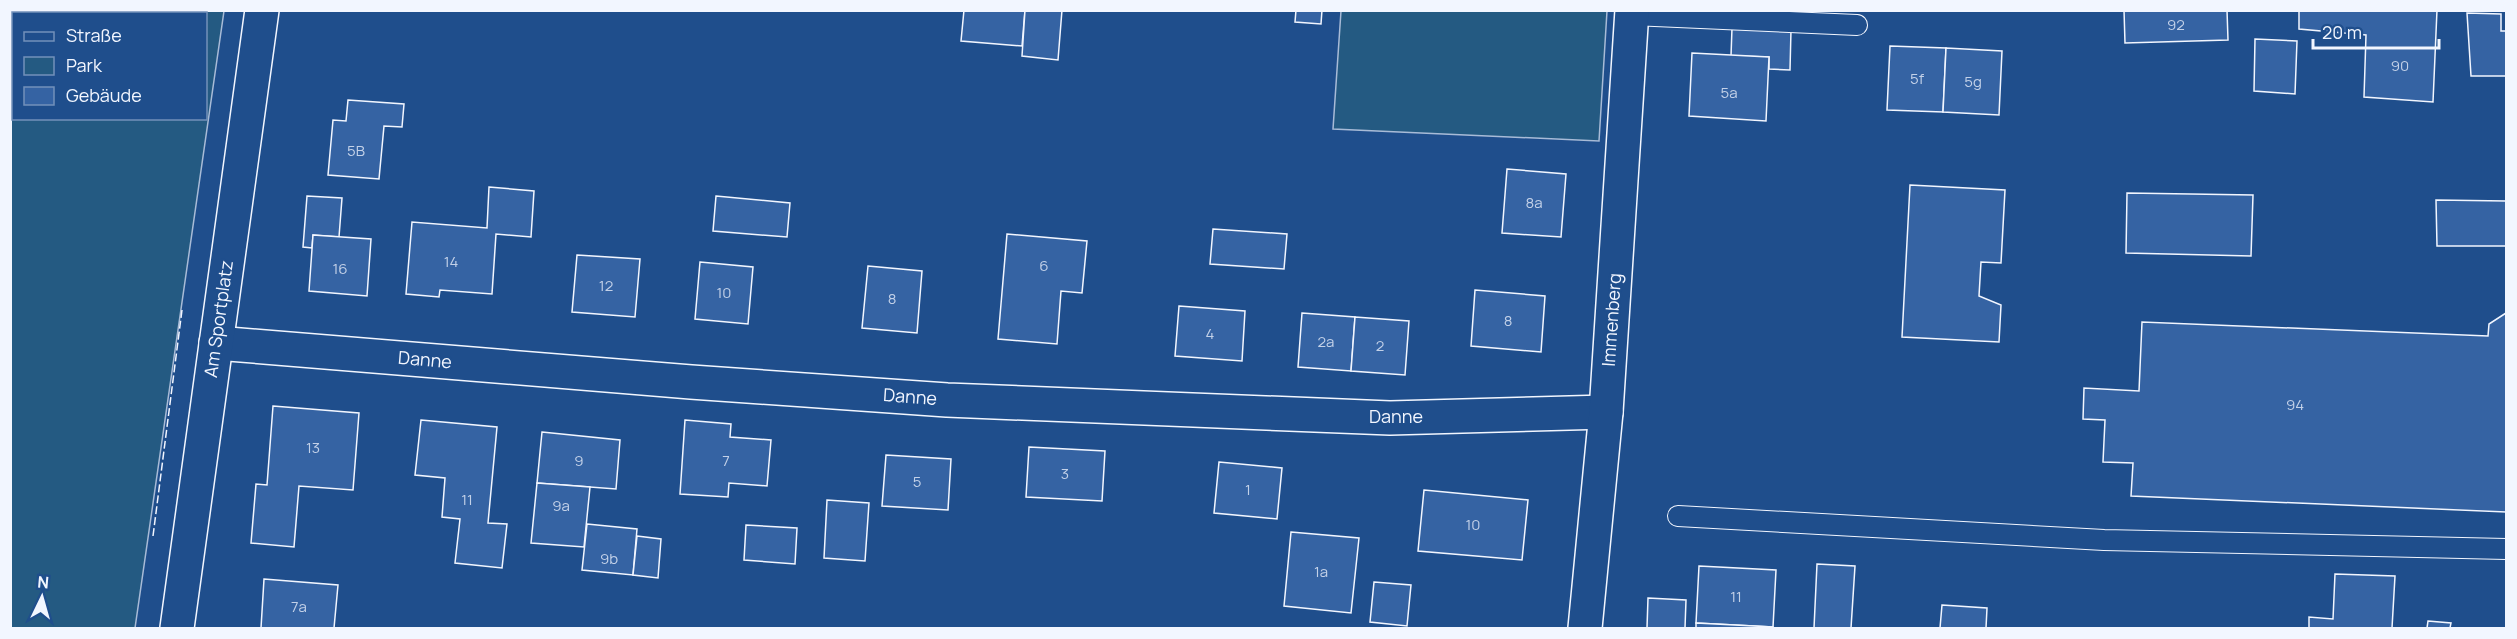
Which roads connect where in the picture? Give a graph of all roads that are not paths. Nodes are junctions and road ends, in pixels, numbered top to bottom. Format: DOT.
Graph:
graph roads {
  1 [pos="262,10"];
  2 [pos="1632,13"];
  3 [pos="1857,25"];
  4 [pos="216,343"];
  5 [pos="1606,412"];
  6 [pos="1678,516"];
  7 [pos="2506,549"];
  8 [pos="177,628"];
  9 [pos="1586,628"];
  1 -- 4 [label="street, Am Sportplatz"];
  2 -- 3 [label="lane"];
  2 -- 5 [label="street, Immenberg"];
  4 -- 5 [label="street, Danne"];
  4 -- 8 [label="street, Am Sportplatz"];
  5 -- 9 [label="street, Immenberg"];
  6 -- 7 [label="lane"];
}
